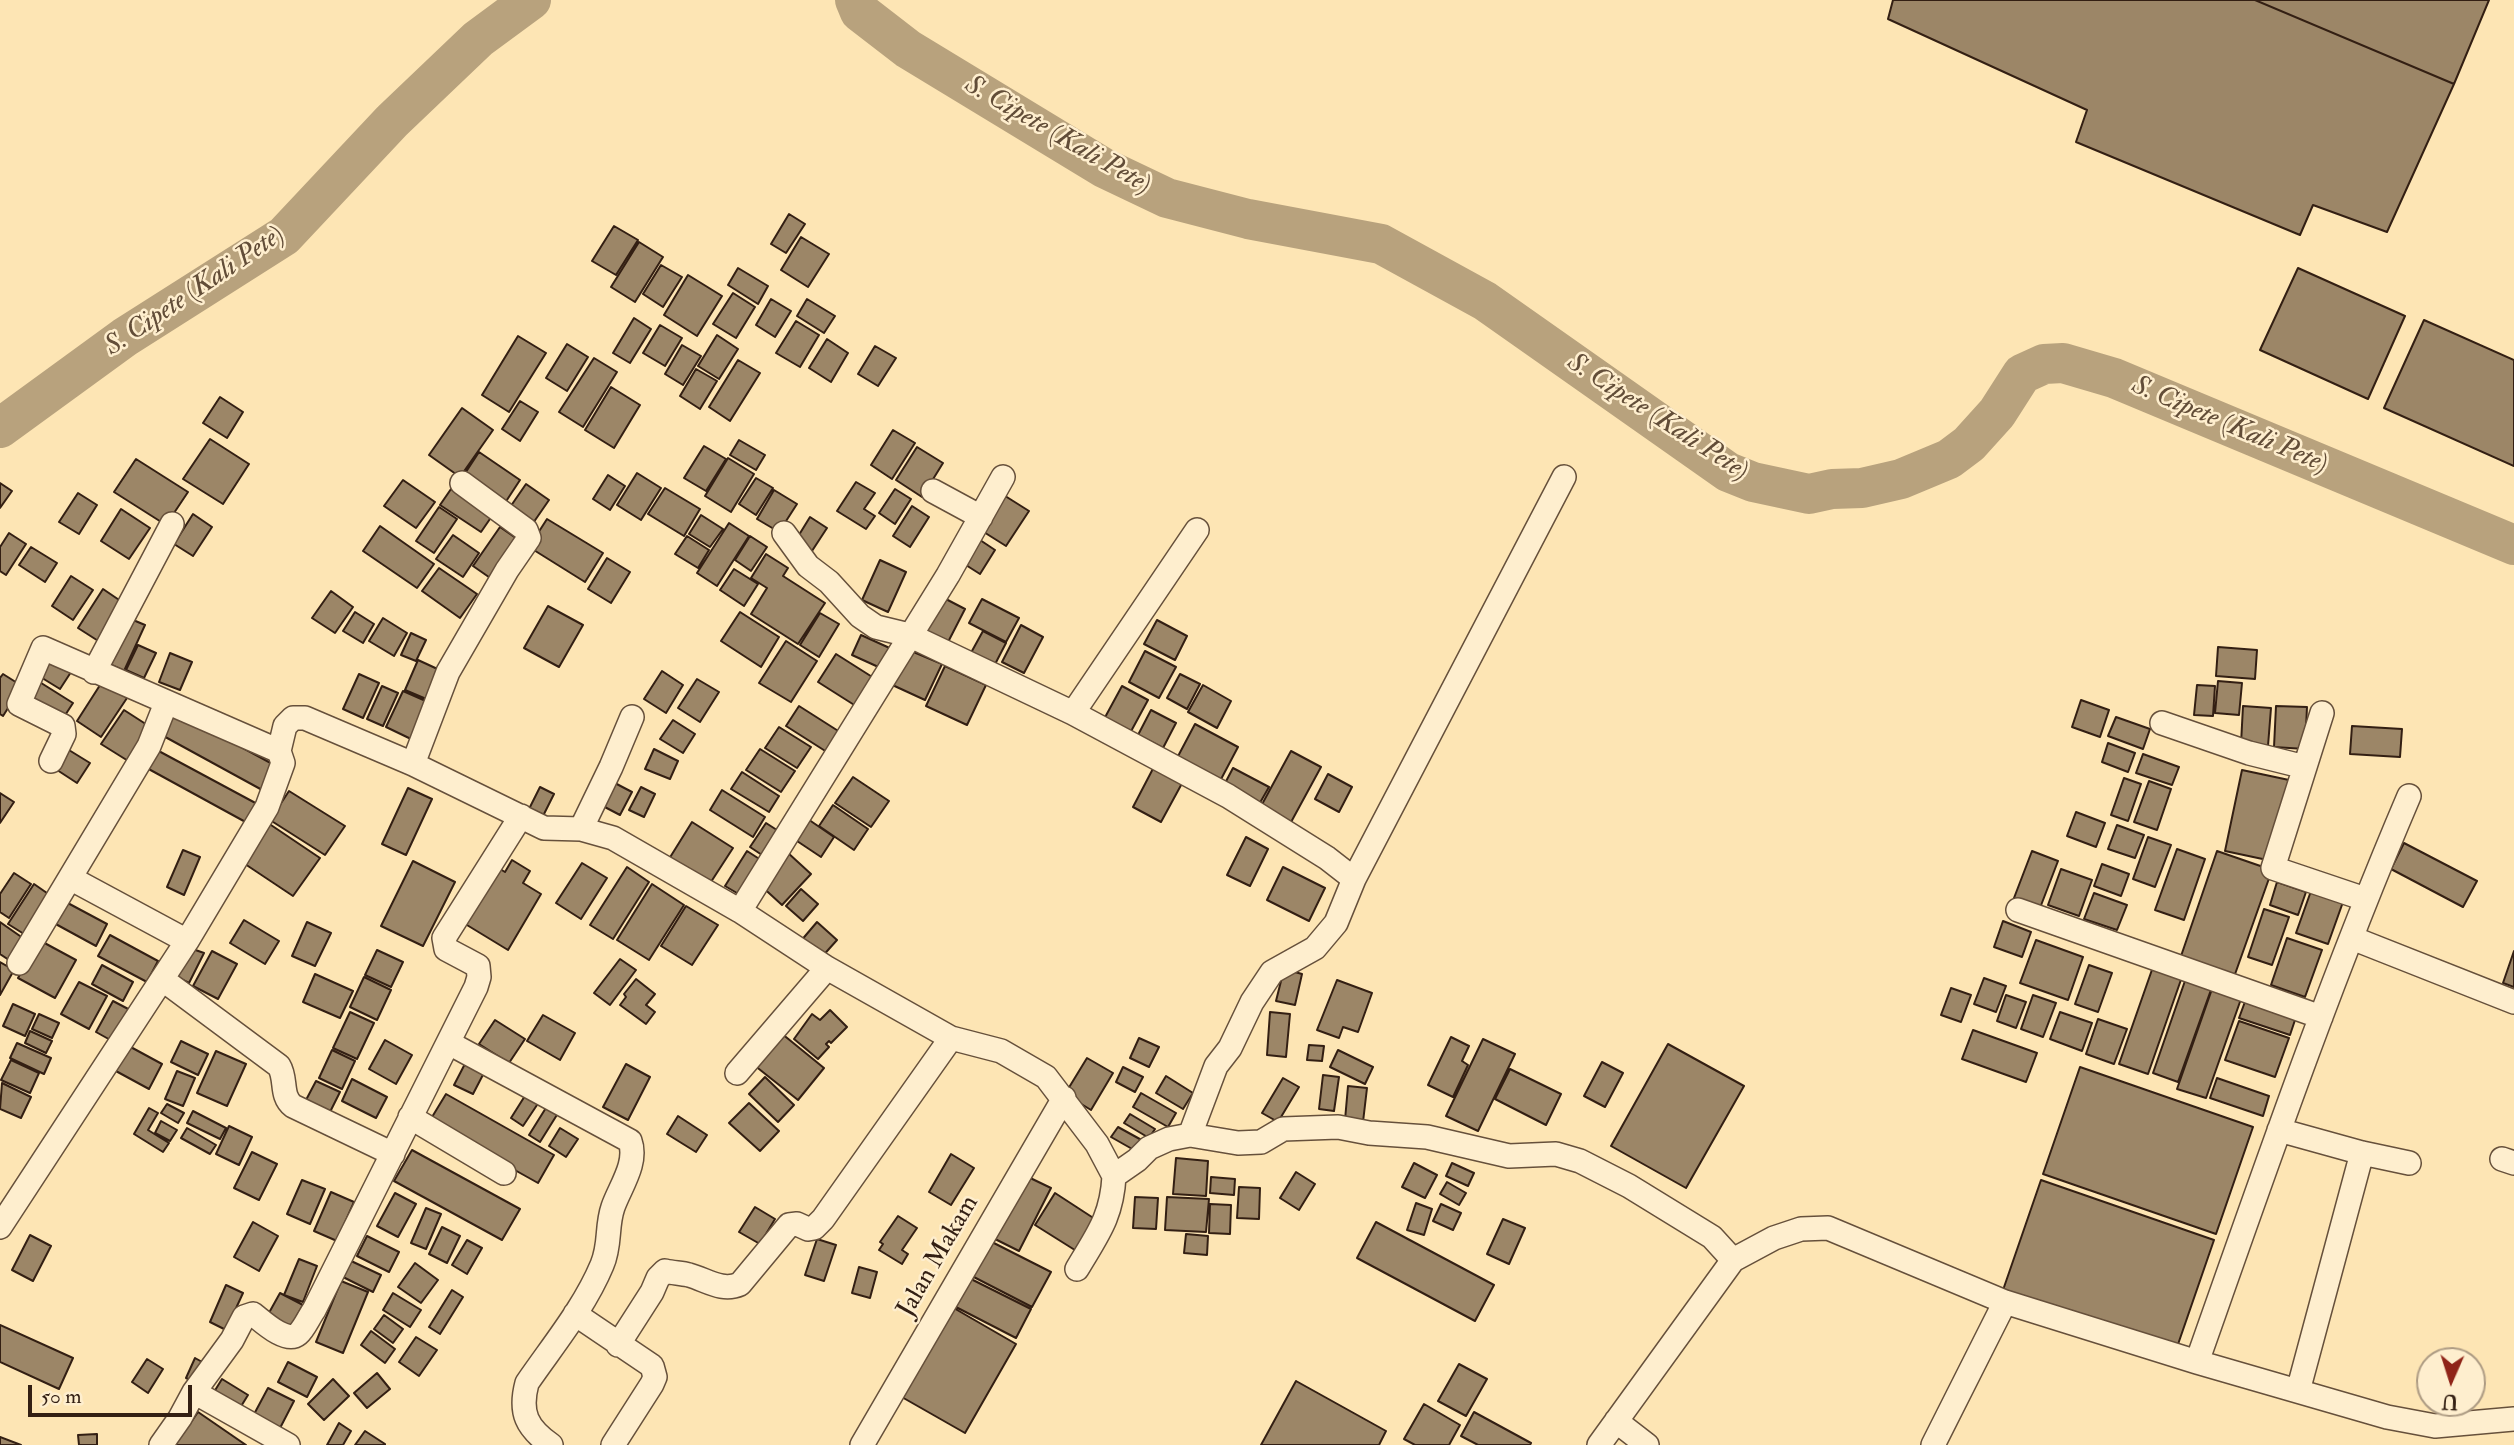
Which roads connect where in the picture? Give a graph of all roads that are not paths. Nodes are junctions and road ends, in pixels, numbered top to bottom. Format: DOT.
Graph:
graph roads {
  1 [pos="1003,477"];
  2 [pos="1564,477"];
  3 [pos="462,483"];
  4 [pos="933,491"];
  5 [pos="981,517"];
  6 [pos="172,524"];
  7 [pos="1197,530"];
  8 [pos="784,533"];
  9 [pos="909,635"];
  10 [pos="94,672"];
  11 [pos="166,703"];
  12 [pos="1073,713"];
  13 [pos="2322,713"];
  14 [pos="632,717"];
  15 [pos="2161,723"];
  16 [pos="279,751"];
  17 [pos="51,761"];
  18 [pos="413,764"];
  19 [pos="2305,767"];
  20 [pos="2409,796"];
  21 [pos="521,816"];
  22 [pos="581,829"];
  23 [pos="70,878"];
  24 [pos="1354,879"];
  25 [pos="2365,899"];
  26 [pos="2018,910"];
  27 [pos="740,911"];
  28 [pos="2352,938"];
  29 [pos="187,941"];
  30 [pos="19,963"];
  31 [pos="827,968"];
  32 [pos="162,979"];
  33 [pos="2514,1002"];
  34 [pos="2321,1017"];
  35 [pos="951,1038"];
  36 [pos="449,1043"];
  37 [pos="737,1073"];
  38 [pos="1064,1098"];
  39 [pos="410,1117"];
  40 [pos="2279,1130"];
  41 [pos="1190,1135"];
  42 [pos="2362,1153"];
  43 [pos="393,1154"];
  44 [pos="2409,1163"];
  45 [pos="504,1173"];
  46 [pos="1114,1176"];
  47 [pos="0,1227"];
  48 [pos="1733,1261"];
  49 [pos="1077,1269"];
  50 [pos="2005,1302"];
  51 [pos="575,1314"];
  52 [pos="618,1345"];
  53 [pos="2197,1362"];
  54 [pos="2298,1391"];
  55 [pos="194,1392"];
  56 [pos="2514,1419"];
  57 [pos="1616,1421"];
  58 [pos="161,1445"];
  59 [pos="288,1445"];
  60 [pos="551,1445"];
  61 [pos="613,1445"];
  62 [pos="862,1445"];
  63 [pos="1599,1445"];
  64 [pos="1647,1445"];
  65 [pos="1933,1445"];
  1 -- 5 [label="street"];
  2 -- 24 [label="street"];
  3 -- 18 [label="street"];
  4 -- 5 [label="street"];
  5 -- 9 [label="street"];
  6 -- 10 [label="street"];
  7 -- 12 [label="street"];
  8 -- 9 [label="street"];
  9 -- 12 [label="street"];
  9 -- 27 [label="street"];
  10 -- 11 [label="street"];
  10 -- 17 [label="street"];
  11 -- 16 [label="street"];
  11 -- 23 [label="street"];
  12 -- 24 [label="street"];
  13 -- 19 [label="street"];
  14 -- 22 [label="street"];
  15 -- 19 [label="street"];
  16 -- 18 [label="street"];
  16 -- 29 [label="street"];
  18 -- 21 [label="street"];
  19 -- 25 [label="street"];
  20 -- 25 [label="street"];
  21 -- 22 [label="street"];
  21 -- 36 [label="street"];
  22 -- 27 [label="street"];
  23 -- 29 [label="street"];
  23 -- 30 [label="street"];
  24 -- 41 [label="street"];
  25 -- 28 [label="street"];
  26 -- 34 [label="street"];
  27 -- 31 [label="street"];
  28 -- 33 [label="street"];
  28 -- 34 [label="street"];
  29 -- 32 [label="street"];
  31 -- 35 [label="street"];
  31 -- 37 [label="street"];
  32 -- 43 [label="street"];
  32 -- 47 [label="street"];
  34 -- 40 [label="street"];
  35 -- 38 [label="street"];
  35 -- 52 [label="street"];
  36 -- 39 [label="street"];
  36 -- 51 [label="street"];
  38 -- 46 [label="street"];
  38 -- 62 [label="street, Jalan Makam"];
  39 -- 43 [label="street"];
  39 -- 45 [label="street"];
  40 -- 42 [label="street"];
  40 -- 53 [label="street"];
  41 -- 46 [label="street"];
  41 -- 48 [label="street"];
  42 -- 44 [label="street"];
  42 -- 54 [label="street"];
  43 -- 55 [label="street"];
  46 -- 49 [label="street"];
  48 -- 50 [label="street"];
  48 -- 57 [label="street"];
  50 -- 53 [label="street"];
  50 -- 65 [label="street"];
  51 -- 52 [label="street"];
  51 -- 60 [label="street"];
  52 -- 61 [label="street"];
  53 -- 54 [label="street"];
  54 -- 56 [label="street"];
  55 -- 58 [label="street"];
  55 -- 59 [label="street"];
  57 -- 63 [label="street"];
  57 -- 64 [label="street"];
}
